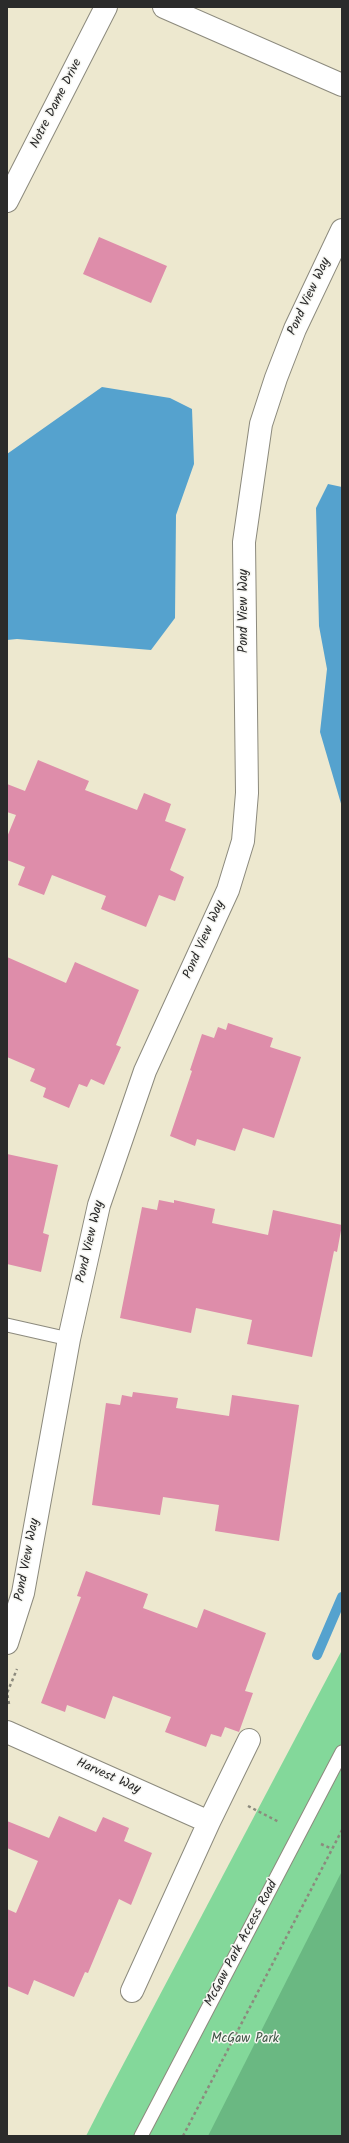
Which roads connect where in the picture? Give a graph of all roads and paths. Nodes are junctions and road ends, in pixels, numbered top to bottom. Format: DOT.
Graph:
graph roads {
  1 [pos="106,7"];
  2 [pos="164,7"];
  3 [pos="342,85"];
  4 [pos="7,201"];
  5 [pos="342,230"];
  6 [pos="7,1325"];
  7 [pos="69,1339"];
  8 [pos="7,1643"];
  9 [pos="20,1664"];
  10 [pos="10,1710"];
  11 [pos="7,1732"];
  12 [pos="249,1740"];
  13 [pos="342,1752"];
  14 [pos="223,1793"];
  15 [pos="209,1822"];
  16 [pos="342,1830"];
  17 [pos="300,1832"];
  18 [pos="332,1849"];
  19 [pos="132,1991"];
  20 [pos="141,2136"];
  21 [pos="182,2136"];
  1 -- 4 [label="street, Notre Dame Drive"];
  2 -- 3 [label="street"];
  5 -- 7 [label="street, Pond View Way"];
  6 -- 7 [label="lane"];
  7 -- 8 [label="street, Pond View Way"];
  9 -- 10 [label="path"];
  11 -- 15 [label="street, Harvest Way"];
  12 -- 14 [label="street"];
  13 -- 17 [label="lane, McGaw Park Access Road"];
  14 -- 15 [label="street"];
  14 -- 17 [label="path"];
  15 -- 19 [label="street"];
  16 -- 18 [label="path"];
  17 -- 18 [label="path"];
  17 -- 20 [label="lane, McGaw Park Access Road"];
  18 -- 21 [label="path"];
}
